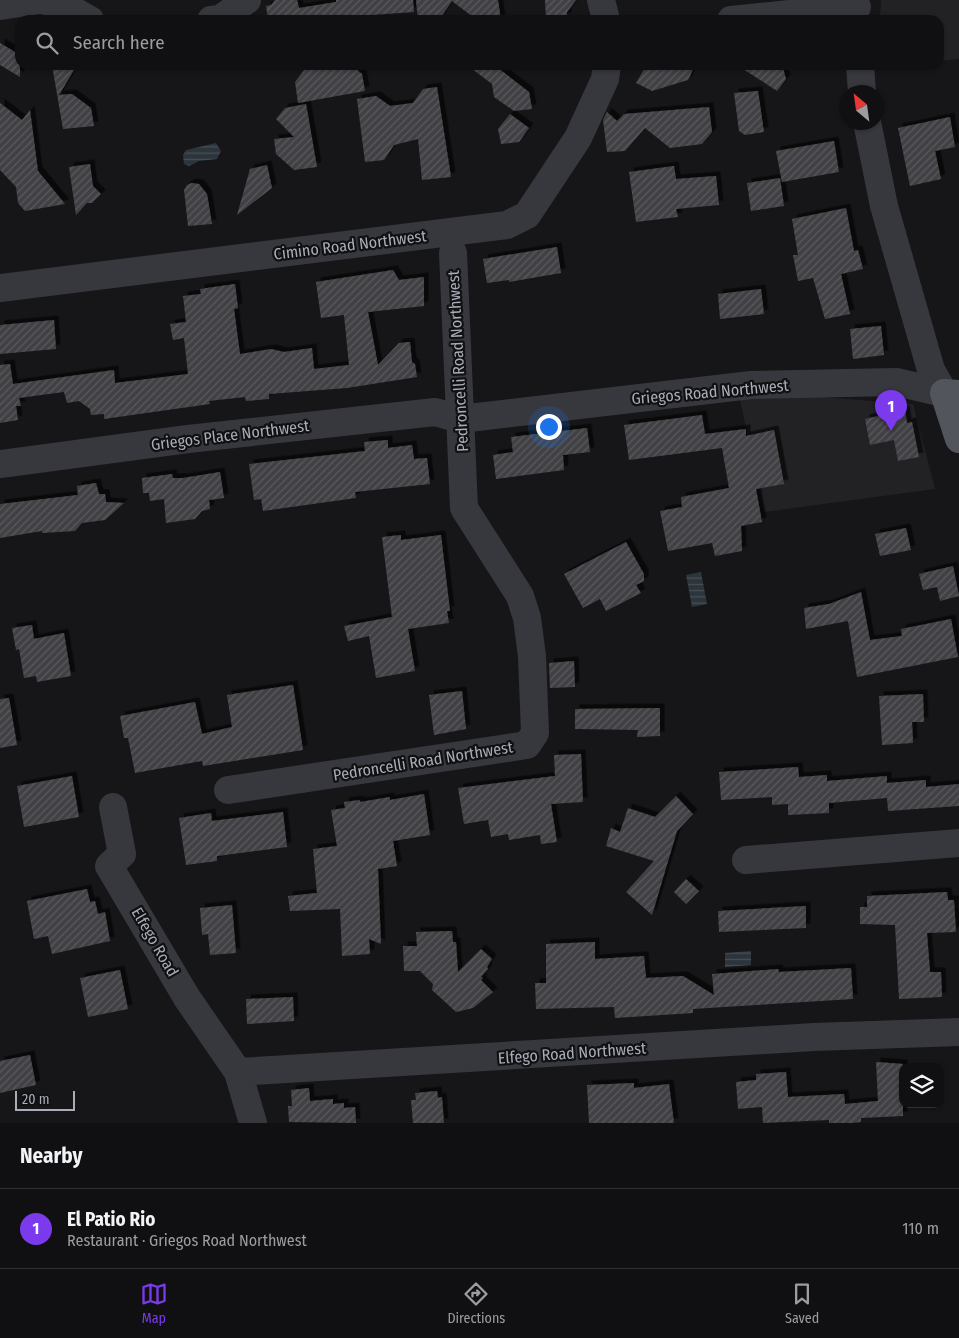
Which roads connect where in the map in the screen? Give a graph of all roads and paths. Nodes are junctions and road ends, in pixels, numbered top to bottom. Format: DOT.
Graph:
graph roads {
  1 [pos="247,0"];
  2 [pos="601,0"];
  3 [pos="0,6"];
  4 [pos="857,7"];
  5 [pos="81,15"];
  6 [pos="226,15"];
  7 [pos="605,15"];
  8 [pos="779,15"];
  9 [pos="606,70"];
  10 [pos="860,70"];
  11 [pos="861,85"];
  12 [pos="869,130"];
  13 [pos="453,254"];
  14 [pos="0,288"];
  15 [pos="952,394"];
  16 [pos="460,419"];
  17 [pos="959,439"];
  18 [pos="0,464"];
  19 [pos="228,790"];
  20 [pos="113,807"];
  21 [pos="959,843"];
  22 [pos="746,860"];
  23 [pos="959,1032"];
  24 [pos="238,1072"];
  25 [pos="253,1123"];
  1 -- 6 [label="street"];
  2 -- 7 [label="street"];
  3 -- 5 [label="street"];
  4 -- 8 [label="street"];
  9 -- 14 [label="street, Cimino Road Northwest"];
  10 -- 11 [label="street"];
  12 -- 15 [label="street"];
  13 -- 16 [label="street, Pedroncelli Road Northwest"];
  15 -- 16 [label="street, Griegos Road Northwest"];
  15 -- 17 [label="main road"];
  16 -- 18 [label="street, Griegos Place Northwest"];
  16 -- 19 [label="street, Pedroncelli Road Northwest"];
  20 -- 24 [label="street, Elfego Road"];
  21 -- 22 [label="street"];
  23 -- 24 [label="street, Elfego Road Northwest"];
  24 -- 25 [label="street"];
}
